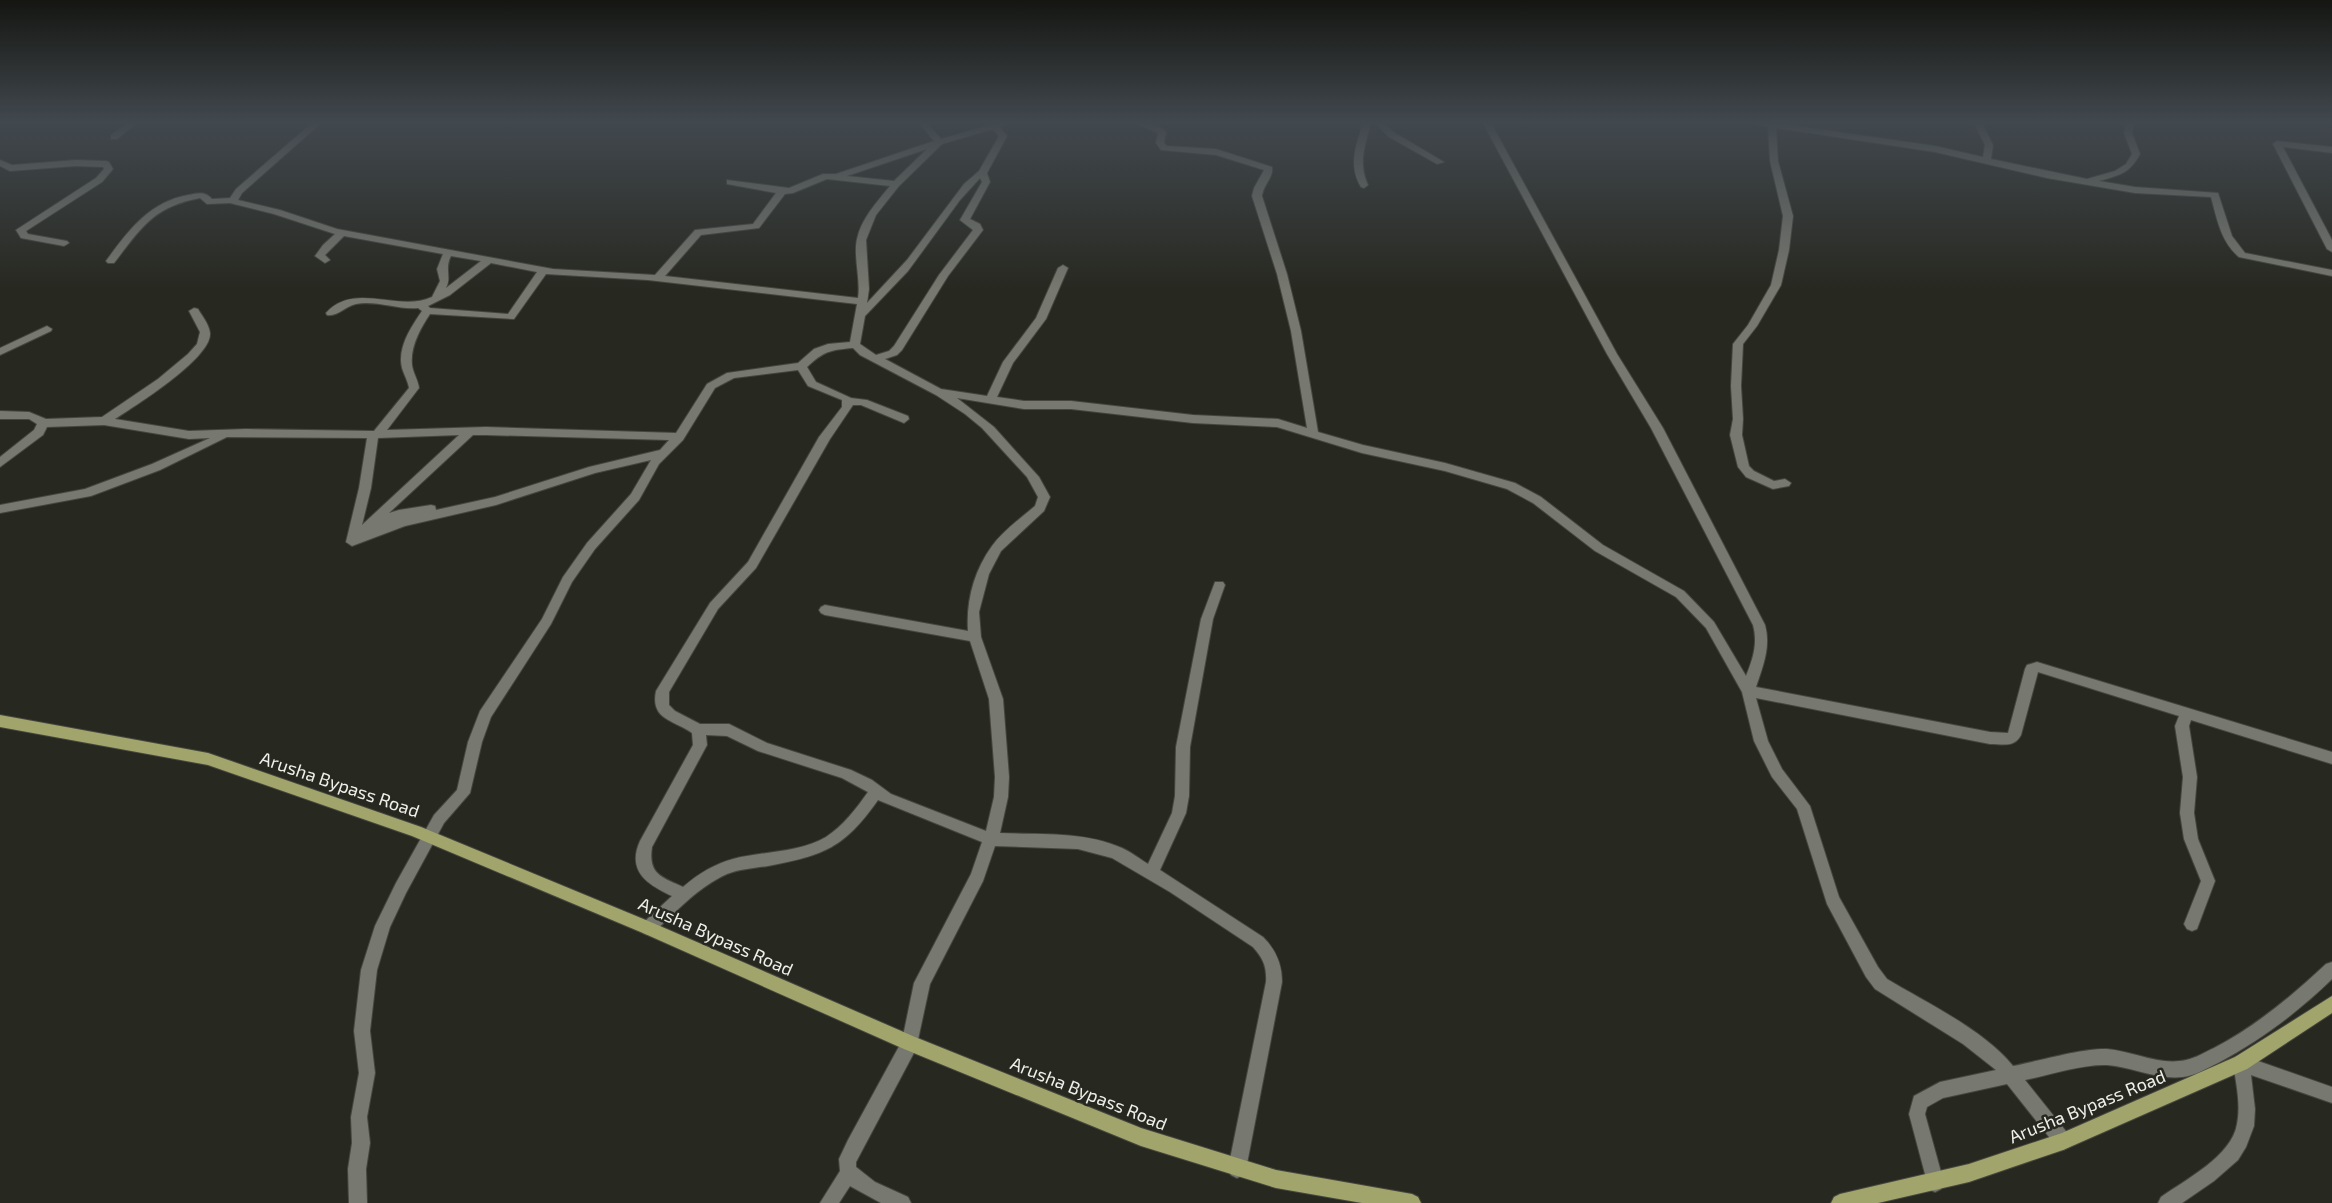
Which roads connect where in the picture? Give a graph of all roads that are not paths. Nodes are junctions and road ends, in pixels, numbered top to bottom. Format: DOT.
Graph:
graph roads {
  1 [pos="99,179"];
  2 [pos="253,179"];
  3 [pos="818,179"];
  4 [pos="860,179"];
  5 [pos="901,179"];
  6 [pos="973,179"];
  7 [pos="985,179"];
  8 [pos="1264,179"];
  9 [pos="1361,179"];
  10 [pos="1517,179"];
  11 [pos="1778,179"];
  12 [pos="2071,179"];
  13 [pos="2095,179"];
  14 [pos="2295,179"];
  15 [pos="730,182"];
  16 [pos="2084,182"];
  17 [pos="896,184"];
  18 [pos="1364,185"];
  19 [pos="782,191"];
  20 [pos="233,200"];
  21 [pos="343,232"];
  22 [pos="64,243"];
  23 [pos="2332,249"];
  24 [pos="449,252"];
  25 [pos="325,260"];
  26 [pos="489,260"];
  27 [pos="111,261"];
  28 [pos="1063,268"];
  29 [pos="545,269"];
  30 [pos="2332,272"];
  31 [pos="658,278"];
  32 [pos="436,298"];
  33 [pos="863,302"];
  34 [pos="424,308"];
  35 [pos="194,311"];
  36 [pos="331,313"];
  37 [pos="860,315"];
  38 [pos="47,328"];
  39 [pos="855,346"];
  40 [pos="0,352"];
  41 [pos="875,359"];
  42 [pos="801,366"];
  43 [pos="940,392"];
  44 [pos="848,400"];
  45 [pos="990,400"];
  46 [pos="0,415"];
  47 [pos="904,418"];
  48 [pos="104,421"];
  49 [pos="43,423"];
  50 [pos="471,432"];
  51 [pos="1313,433"];
  52 [pos="227,435"];
  53 [pos="375,435"];
  54 [pos="679,437"];
  55 [pos="663,452"];
  56 [pos="0,463"];
  57 [pos="1785,483"];
  58 [pos="0,509"];
  59 [pos="352,542"];
  60 [pos="1219,585"];
  61 [pos="825,610"];
  62 [pos="974,637"];
  63 [pos="1748,691"];
  64 [pos="2187,713"];
  65 [pos="0,721"];
  66 [pos="697,728"];
  67 [pos="2332,758"];
  68 [pos="876,792"];
  69 [pos="429,836"];
  70 [pos="991,838"];
  71 [pos="1152,872"];
  72 [pos="686,895"];
  73 [pos="2192,924"];
  74 [pos="648,928"];
  75 [pos="2332,969"];
  76 [pos="2332,1004"];
  77 [pos="910,1043"];
  78 [pos="2241,1063"];
  79 [pos="2011,1074"];
  80 [pos="2332,1095"];
  81 [pos="2063,1141"];
  82 [pos="1237,1169"];
  83 [pos="848,1174"];
  84 [pos="1935,1183"];
  85 [pos="358,1203"];
  86 [pos="829,1203"];
  87 [pos="902,1203"];
  88 [pos="1412,1203"];
  89 [pos="1840,1203"];
  90 [pos="2167,1203"];
  1 -- 22 [label="street"];
  2 -- 20 [label="street"];
  3 -- 19 [label="street"];
  4 -- 17 [label="street"];
  5 -- 17 [label="street"];
  6 -- 37 [label="street"];
  7 -- 41 [label="street"];
  8 -- 51 [label="street"];
  9 -- 18 [label="street"];
  10 -- 63 [label="street"];
  11 -- 57 [label="street"];
  12 -- 16 [label="street"];
  13 -- 16 [label="street"];
  14 -- 23 [label="street"];
  15 -- 19 [label="street"];
  16 -- 30 [label="street"];
  17 -- 33 [label="street"];
  19 -- 31 [label="street"];
  20 -- 21 [label="street"];
  20 -- 27 [label="street"];
  21 -- 24 [label="street"];
  21 -- 25 [label="street"];
  24 -- 26 [label="street"];
  24 -- 32 [label="street"];
  26 -- 29 [label="street"];
  26 -- 32 [label="street"];
  28 -- 45 [label="street"];
  29 -- 31 [label="street"];
  29 -- 34 [label="street"];
  31 -- 33 [label="street"];
  32 -- 34 [label="street"];
  33 -- 37 [label="street"];
  34 -- 36 [label="street"];
  34 -- 53 [label="street"];
  35 -- 48 [label="street"];
  37 -- 39 [label="street"];
  38 -- 40 [label="street"];
  39 -- 41 [label="street"];
  39 -- 42 [label="street"];
  41 -- 43 [label="street"];
  42 -- 44 [label="street"];
  42 -- 54 [label="street"];
  43 -- 45 [label="street"];
  43 -- 62 [label="street"];
  44 -- 47 [label="street"];
  44 -- 66 [label="street"];
  45 -- 51 [label="street"];
  46 -- 49 [label="street"];
  48 -- 49 [label="street"];
  48 -- 52 [label="street"];
  49 -- 56 [label="street"];
  50 -- 53 [label="street"];
  50 -- 54 [label="street"];
  50 -- 59 [label="street"];
  51 -- 63 [label="street"];
  52 -- 53 [label="street"];
  52 -- 58 [label="street"];
  53 -- 59 [label="street"];
  54 -- 55 [label="street"];
  55 -- 59 [label="street"];
  55 -- 69 [label="street"];
  60 -- 71 [label="street"];
  61 -- 62 [label="street"];
  62 -- 70 [label="street"];
  63 -- 64 [label="street"];
  63 -- 79 [label="street"];
  64 -- 67 [label="street"];
  64 -- 73 [label="street"];
  65 -- 69 [label="main road, Arusha Bypass Road"];
  66 -- 68 [label="street"];
  66 -- 72 [label="street"];
  68 -- 70 [label="street"];
  68 -- 72 [label="street"];
  69 -- 74 [label="main road, Arusha Bypass Road"];
  69 -- 85 [label="street"];
  70 -- 71 [label="street"];
  70 -- 77 [label="street"];
  71 -- 82 [label="street"];
  72 -- 74 [label="street"];
  74 -- 77 [label="main road, Arusha Bypass Road"];
  75 -- 79 [label="street"];
  76 -- 78 [label="main road, Arusha Bypass Road"];
  77 -- 82 [label="main road, Arusha Bypass Road"];
  77 -- 83 [label="street"];
  78 -- 80 [label="street"];
  78 -- 81 [label="main road, Arusha Bypass Road"];
  78 -- 90 [label="street"];
  79 -- 81 [label="street"];
  79 -- 84 [label="street"];
  81 -- 84 [label="main road, Arusha Bypass Road"];
  82 -- 88 [label="main road, Arusha Bypass Road"];
  83 -- 86 [label="street"];
  83 -- 87 [label="street"];
  84 -- 89 [label="main road, Arusha Bypass Road"];
}
